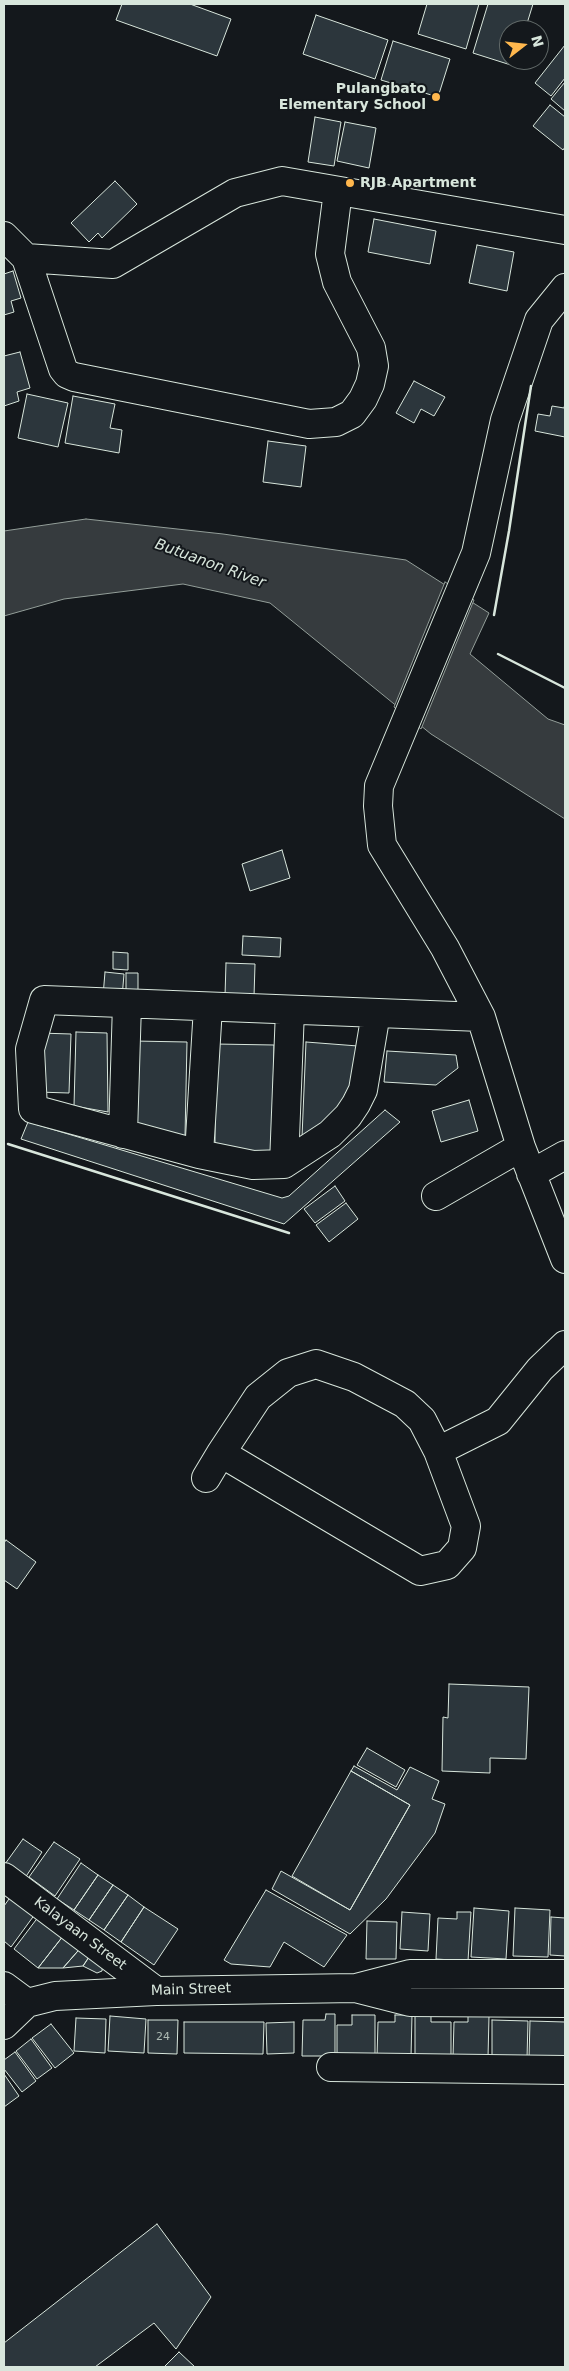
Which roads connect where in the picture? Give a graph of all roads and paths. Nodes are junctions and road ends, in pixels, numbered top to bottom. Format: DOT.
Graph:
graph roads {
  1 [pos="338,191"];
  2 [pos="565,230"];
  3 [pos="4,236"];
  4 [pos="26,258"];
  5 [pos="565,288"];
  6 [pos="128,1004"];
  7 [pos="208,1007"];
  8 [pos="290,1010"];
  9 [pos="376,1013"];
  10 [pos="481,1017"];
  11 [pos="123,1134"];
  12 [pos="522,1147"];
  13 [pos="199,1154"];
  14 [pos="565,1155"];
  15 [pos="284,1164"];
  16 [pos="532,1174"];
  17 [pos="436,1196"];
  18 [pos="565,1259"];
  19 [pos="565,1345"];
  20 [pos="438,1451"];
  21 [pos="221,1453"];
  22 [pos="206,1478"];
  23 [pos="4,1878"];
  24 [pos="565,1974"];
  25 [pos="4,1986"];
  26 [pos="356,1988"];
  27 [pos="156,1991"];
  28 [pos="27,2003"];
  29 [pos="565,2003"];
  30 [pos="4,2025"];
  31 [pos="330,2067"];
  32 [pos="565,2070"];
  1 -- 2 [label="street"];
  1 -- 4 [label="street"];
  1 -- 4 [label="street"];
  3 -- 4 [label="street"];
  5 -- 10 [label="street"];
  6 -- 7 [label="street"];
  6 -- 11 [label="street"];
  6 -- 11 [label="street"];
  7 -- 8 [label="street"];
  7 -- 13 [label="street"];
  8 -- 9 [label="street"];
  8 -- 15 [label="street"];
  9 -- 10 [label="street"];
  9 -- 15 [label="street"];
  10 -- 12 [label="street"];
  11 -- 13 [label="street"];
  12 -- 16 [label="street"];
  12 -- 17 [label="street"];
  13 -- 15 [label="street"];
  14 -- 16 [label="street"];
  16 -- 18 [label="street"];
  19 -- 20 [label="street"];
  20 -- 21 [label="street"];
  20 -- 21 [label="street"];
  21 -- 22 [label="street"];
  23 -- 27 [label="street, Kalayaan Street"];
  24 -- 26 [label="street, Main Street"];
  25 -- 28 [label="street"];
  26 -- 27 [label="street, Main Street"];
  26 -- 29 [label="street, Main Street"];
  27 -- 28 [label="street, Main Street"];
  28 -- 30 [label="street"];
  31 -- 32 [label="street"];
}
